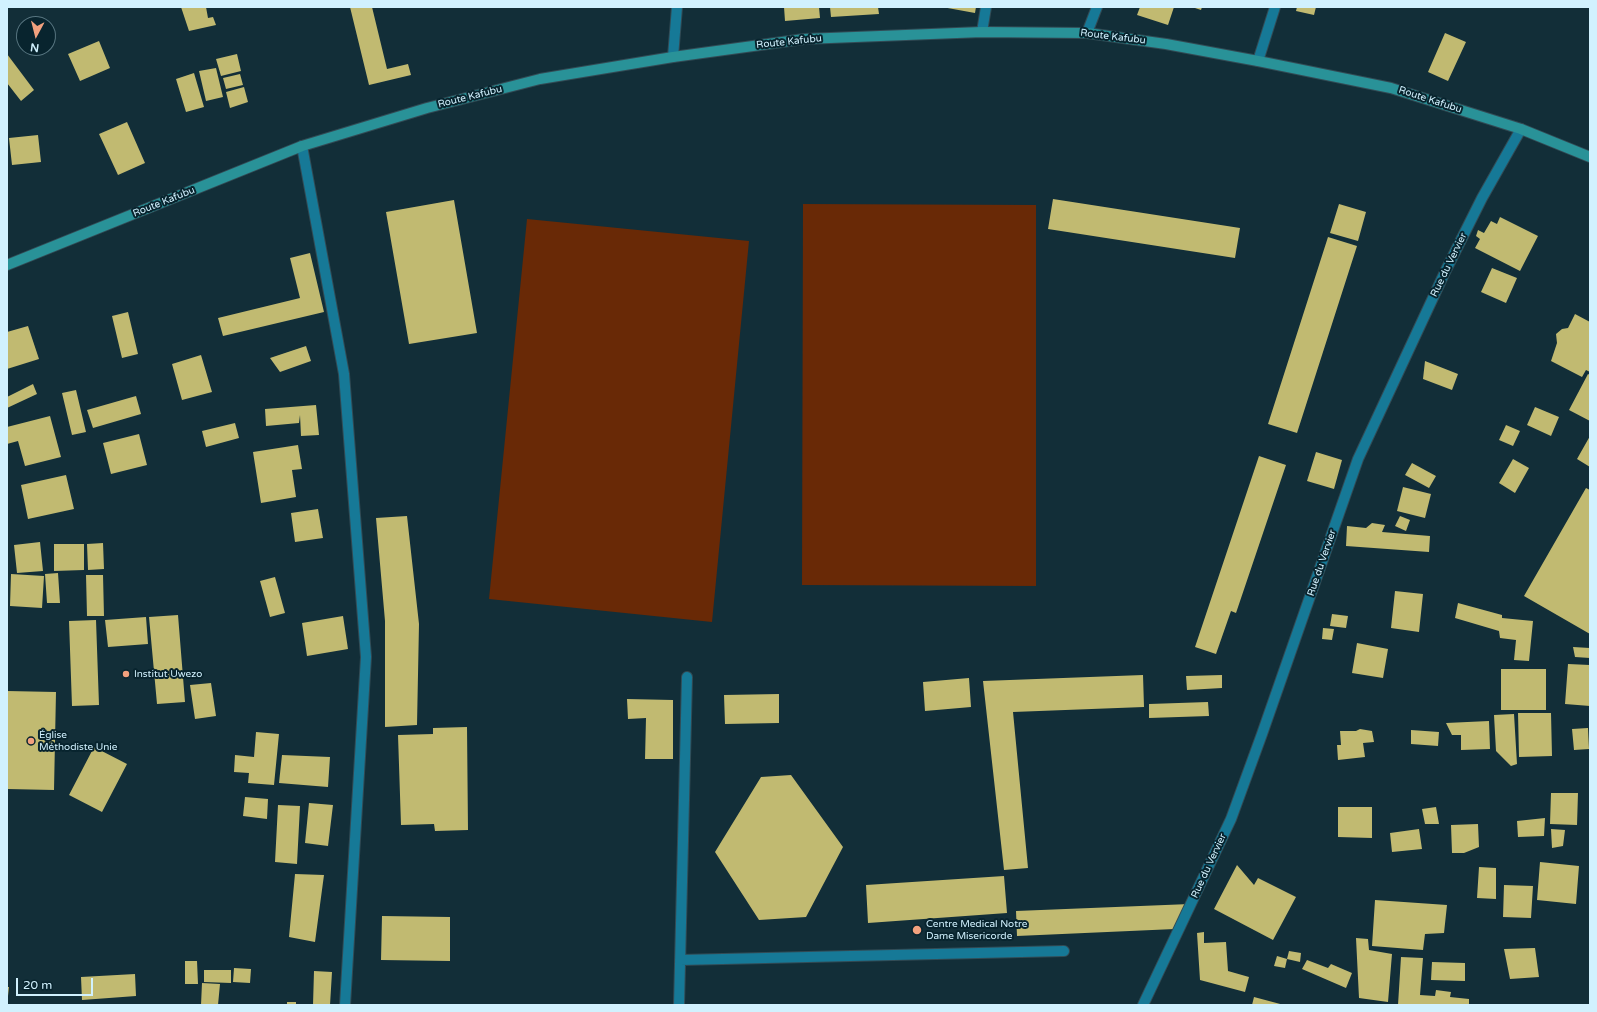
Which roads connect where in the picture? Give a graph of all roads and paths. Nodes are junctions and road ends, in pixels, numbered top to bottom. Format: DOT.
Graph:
graph roads {
  1 [pos="677,7"];
  2 [pos="986,7"];
  3 [pos="1097,7"];
  4 [pos="1275,7"];
  5 [pos="982,32"];
  6 [pos="1086,32"];
  7 [pos="673,57"];
  8 [pos="1258,61"];
  9 [pos="1520,129"];
  10 [pos="302,146"];
  11 [pos="1590,157"];
  12 [pos="7,266"];
  13 [pos="687,677"];
  14 [pos="1064,951"];
  15 [pos="680,960"];
  16 [pos="345,1005"];
  17 [pos="679,1005"];
  18 [pos="1143,1005"];
  1 -- 7 [label="street"];
  2 -- 5 [label="street"];
  3 -- 6 [label="street"];
  4 -- 8 [label="street"];
  5 -- 6 [label="main road, Route Kafubu"];
  5 -- 7 [label="main road, Route Kafubu"];
  6 -- 8 [label="main road, Route Kafubu"];
  7 -- 10 [label="main road, Route Kafubu"];
  8 -- 9 [label="main road, Route Kafubu"];
  9 -- 11 [label="main road, Route Kafubu"];
  9 -- 18 [label="street, Rue du Vervier"];
  10 -- 12 [label="main road, Route Kafubu"];
  10 -- 16 [label="street"];
  13 -- 15 [label="street"];
  14 -- 15 [label="street"];
  15 -- 17 [label="street"];
}
